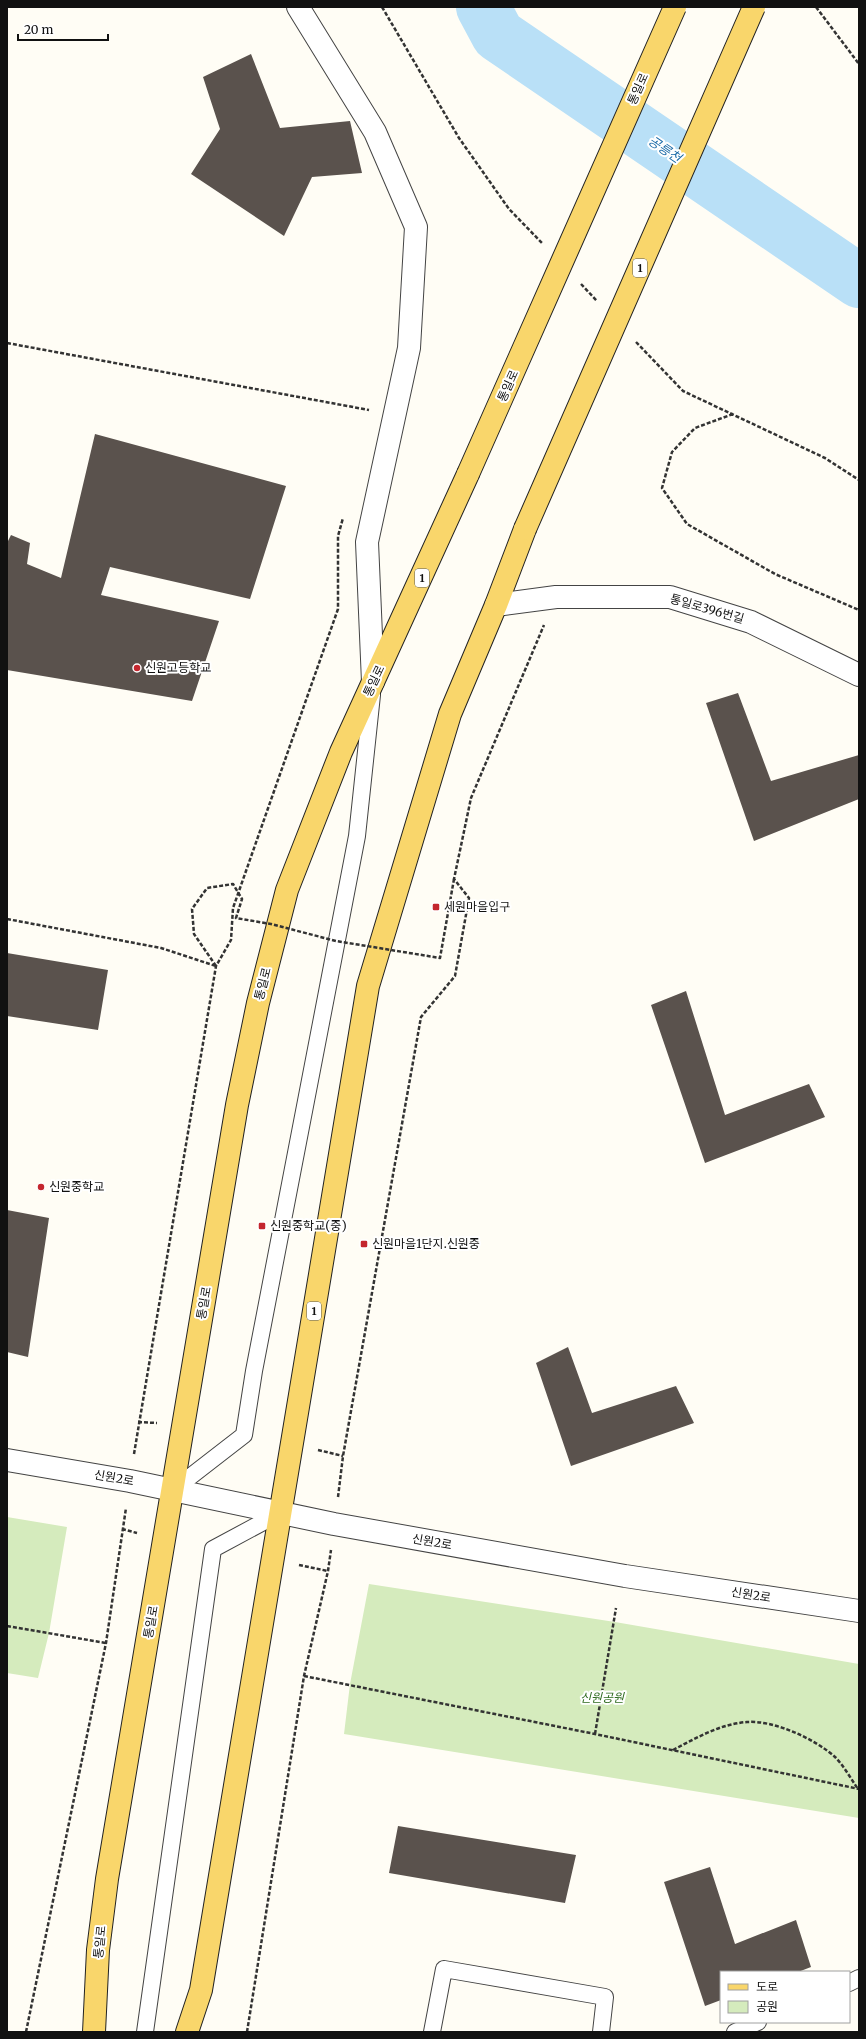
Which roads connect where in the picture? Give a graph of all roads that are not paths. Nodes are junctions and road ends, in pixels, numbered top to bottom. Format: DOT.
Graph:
graph roads {
  1 [pos="298,7"];
  2 [pos="675,7"];
  3 [pos="754,7"];
  4 [pos="496,605"];
  5 [pos="859,675"];
  6 [pos="373,682"];
  7 [pos="7,1460"];
  8 [pos="173,1490"];
  9 [pos="280,1514"];
  10 [pos="859,1611"];
  11 [pos="859,1978"];
  12 [pos="850,1982"];
  13 [pos="756,2023"];
  14 [pos="93,2030"];
  15 [pos="146,2032"];
  16 [pos="187,2032"];
  17 [pos="432,2032"];
  18 [pos="601,2032"];
  19 [pos="735,2032"];
  1 -- 6 [label="street"];
  2 -- 6 [label="main road, 통일로 / 1, bridge"];
  3 -- 4 [label="main road, 1, bridge"];
  4 -- 5 [label="street, 통일로396번길"];
  4 -- 9 [label="main road, 1"];
  6 -- 8 [label="main road, 통일로 / 1"];
  6 -- 8 [label="lane"];
  7 -- 8 [label="street, 신원2로"];
  8 -- 9 [label="street, 신원2로"];
  8 -- 14 [label="main road, 통일로 / 1"];
  9 -- 10 [label="street, 신원2로"];
  9 -- 15 [label="lane"];
  9 -- 16 [label="main road, 1"];
  11 -- 12 [label="lane"];
  13 -- 19 [label="lane"];
  17 -- 18 [label="lane"];
}
